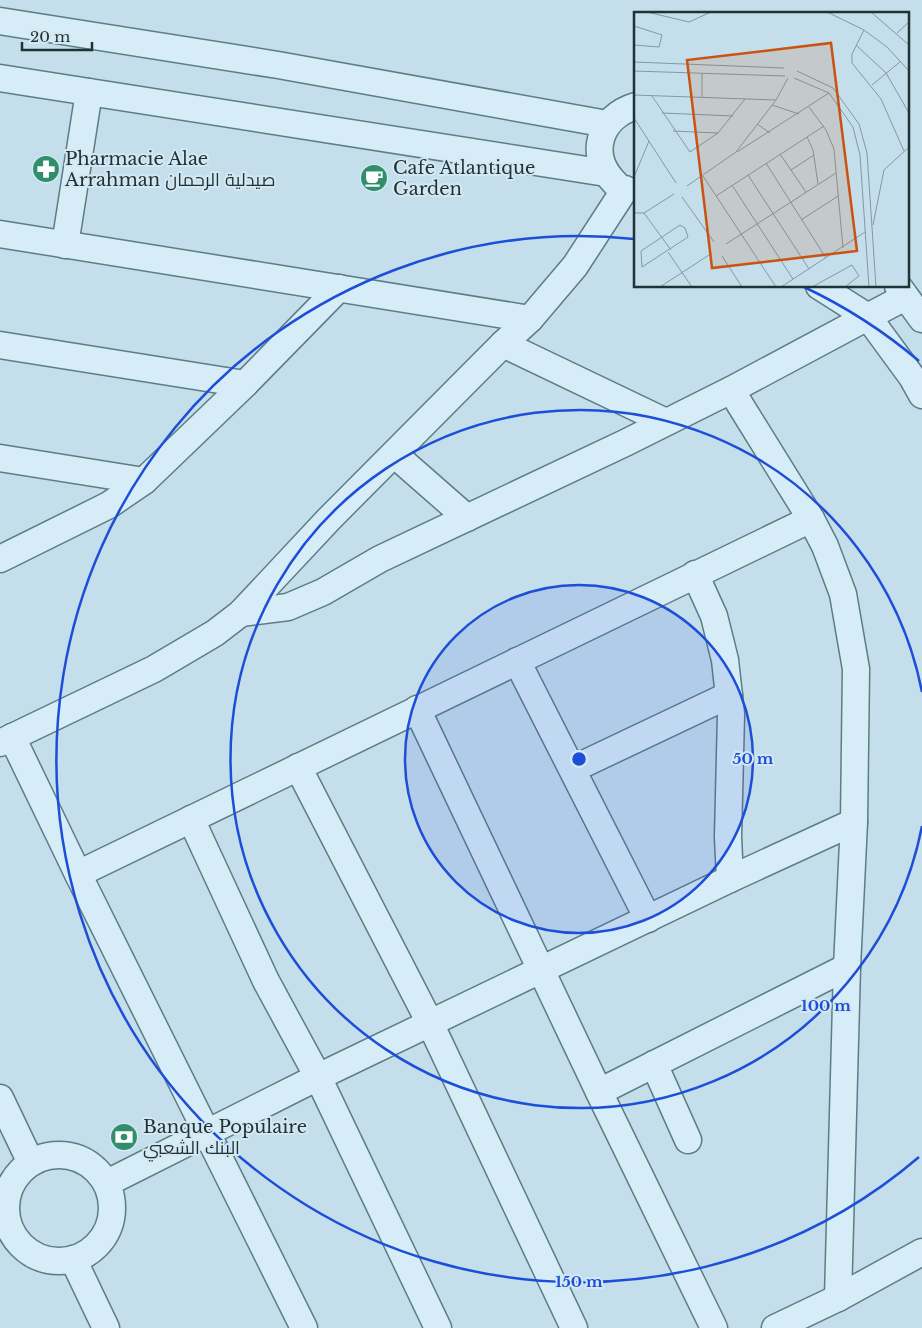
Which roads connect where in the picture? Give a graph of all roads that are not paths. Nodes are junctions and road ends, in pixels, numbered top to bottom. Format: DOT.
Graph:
graph roads {
  1 [pos="0,21"];
  2 [pos="0,78"];
  3 [pos="89,92"];
  4 [pos="634,106"];
  5 [pos="607,124"];
  6 [pos="622,185"];
  7 [pos="0,234"];
  8 [pos="65,245"];
  9 [pos="339,288"];
  10 [pos="822,288"];
  11 [pos="902,291"];
  12 [pos="868,317"];
  13 [pos="530,319"];
  14 [pos="922,319"];
  15 [pos="503,344"];
  16 [pos="0,345"];
  17 [pos="246,384"];
  18 [pos="731,390"];
  19 [pos="922,395"];
  20 [pos="666,422"];
  21 [pos="394,454"];
  22 [pos="0,458"];
  23 [pos="144,481"];
  24 [pos="467,518"];
  25 [pos="811,519"];
  26 [pos="0,559"];
  27 [pos="695,574"];
  28 [pos="241,613"];
  29 [pos="517,661"];
  30 [pos="729,695"];
  31 [pos="417,709"];
  32 [pos="6,740"];
  33 [pos="298,767"];
  34 [pos="574,769"];
  35 [pos="191,819"];
  36 [pos="854,822"];
  37 [pos="78,874"];
  38 [pos="730,879"];
  39 [pos="648,919"];
  40 [pos="846,967"];
  41 [pos="542,971"];
  42 [pos="430,1023"];
  43 [pos="654,1064"];
  44 [pos="318,1078"];
  45 [pos="599,1092"];
  46 [pos="0,1098"];
  47 [pos="208,1132"];
  48 [pos="688,1140"];
  49 [pos="31,1163"];
  50 [pos="107,1183"];
  51 [pos="5,1235"];
  52 [pos="922,1252"];
  53 [pos="73,1260"];
  54 [pos="838,1298"];
  55 [pos="106,1328"];
  56 [pos="304,1328"];
  57 [pos="438,1328"];
  58 [pos="574,1328"];
  59 [pos="714,1328"];
  60 [pos="775,1328"];
  1 -- 5 [label="street"];
  2 -- 3 [label="street"];
  3 -- 6 [label="street"];
  3 -- 8 [label="street"];
  4 -- 5 [label="street"];
  5 -- 6 [label="street"];
  6 -- 13 [label="street"];
  7 -- 8 [label="street"];
  8 -- 9 [label="street"];
  9 -- 13 [label="street"];
  9 -- 17 [label="street"];
  10 -- 12 [label="street"];
  11 -- 12 [label="street"];
  11 -- 14 [label="street"];
  12 -- 18 [label="street"];
  12 -- 19 [label="street"];
  13 -- 15 [label="street"];
  15 -- 20 [label="street"];
  15 -- 21 [label="street"];
  16 -- 17 [label="street"];
  17 -- 23 [label="street"];
  18 -- 20 [label="street"];
  18 -- 25 [label="street"];
  20 -- 24 [label="street"];
  21 -- 24 [label="street"];
  21 -- 28 [label="street"];
  22 -- 23 [label="street"];
  23 -- 26 [label="street"];
  24 -- 28 [label="street"];
  25 -- 27 [label="street"];
  25 -- 36 [label="street"];
  27 -- 29 [label="street"];
  27 -- 30 [label="street"];
  28 -- 32 [label="street"];
  29 -- 31 [label="street"];
  29 -- 34 [label="street"];
  30 -- 34 [label="street"];
  30 -- 38 [label="street"];
  31 -- 33 [label="street"];
  31 -- 41 [label="street"];
  32 -- 37 [label="street"];
  33 -- 35 [label="street"];
  33 -- 42 [label="street"];
  34 -- 39 [label="street"];
  35 -- 37 [label="street"];
  35 -- 44 [label="street"];
  36 -- 38 [label="street"];
  36 -- 40 [label="street"];
  37 -- 47 [label="street"];
  38 -- 39 [label="street"];
  39 -- 41 [label="street"];
  40 -- 43 [label="street"];
  40 -- 54 [label="street"];
  41 -- 42 [label="street"];
  41 -- 45 [label="street"];
  42 -- 44 [label="street"];
  42 -- 58 [label="street"];
  43 -- 45 [label="street"];
  43 -- 48 [label="street"];
  44 -- 47 [label="street"];
  44 -- 57 [label="street"];
  45 -- 59 [label="street"];
  46 -- 49 [label="street"];
  47 -- 50 [label="street"];
  47 -- 56 [label="street"];
  49 -- 50 [label="street"];
  49 -- 51 [label="street"];
  50 -- 53 [label="street"];
  51 -- 53 [label="street"];
  52 -- 54 [label="street"];
  53 -- 55 [label="street"];
  54 -- 60 [label="street"];
}
